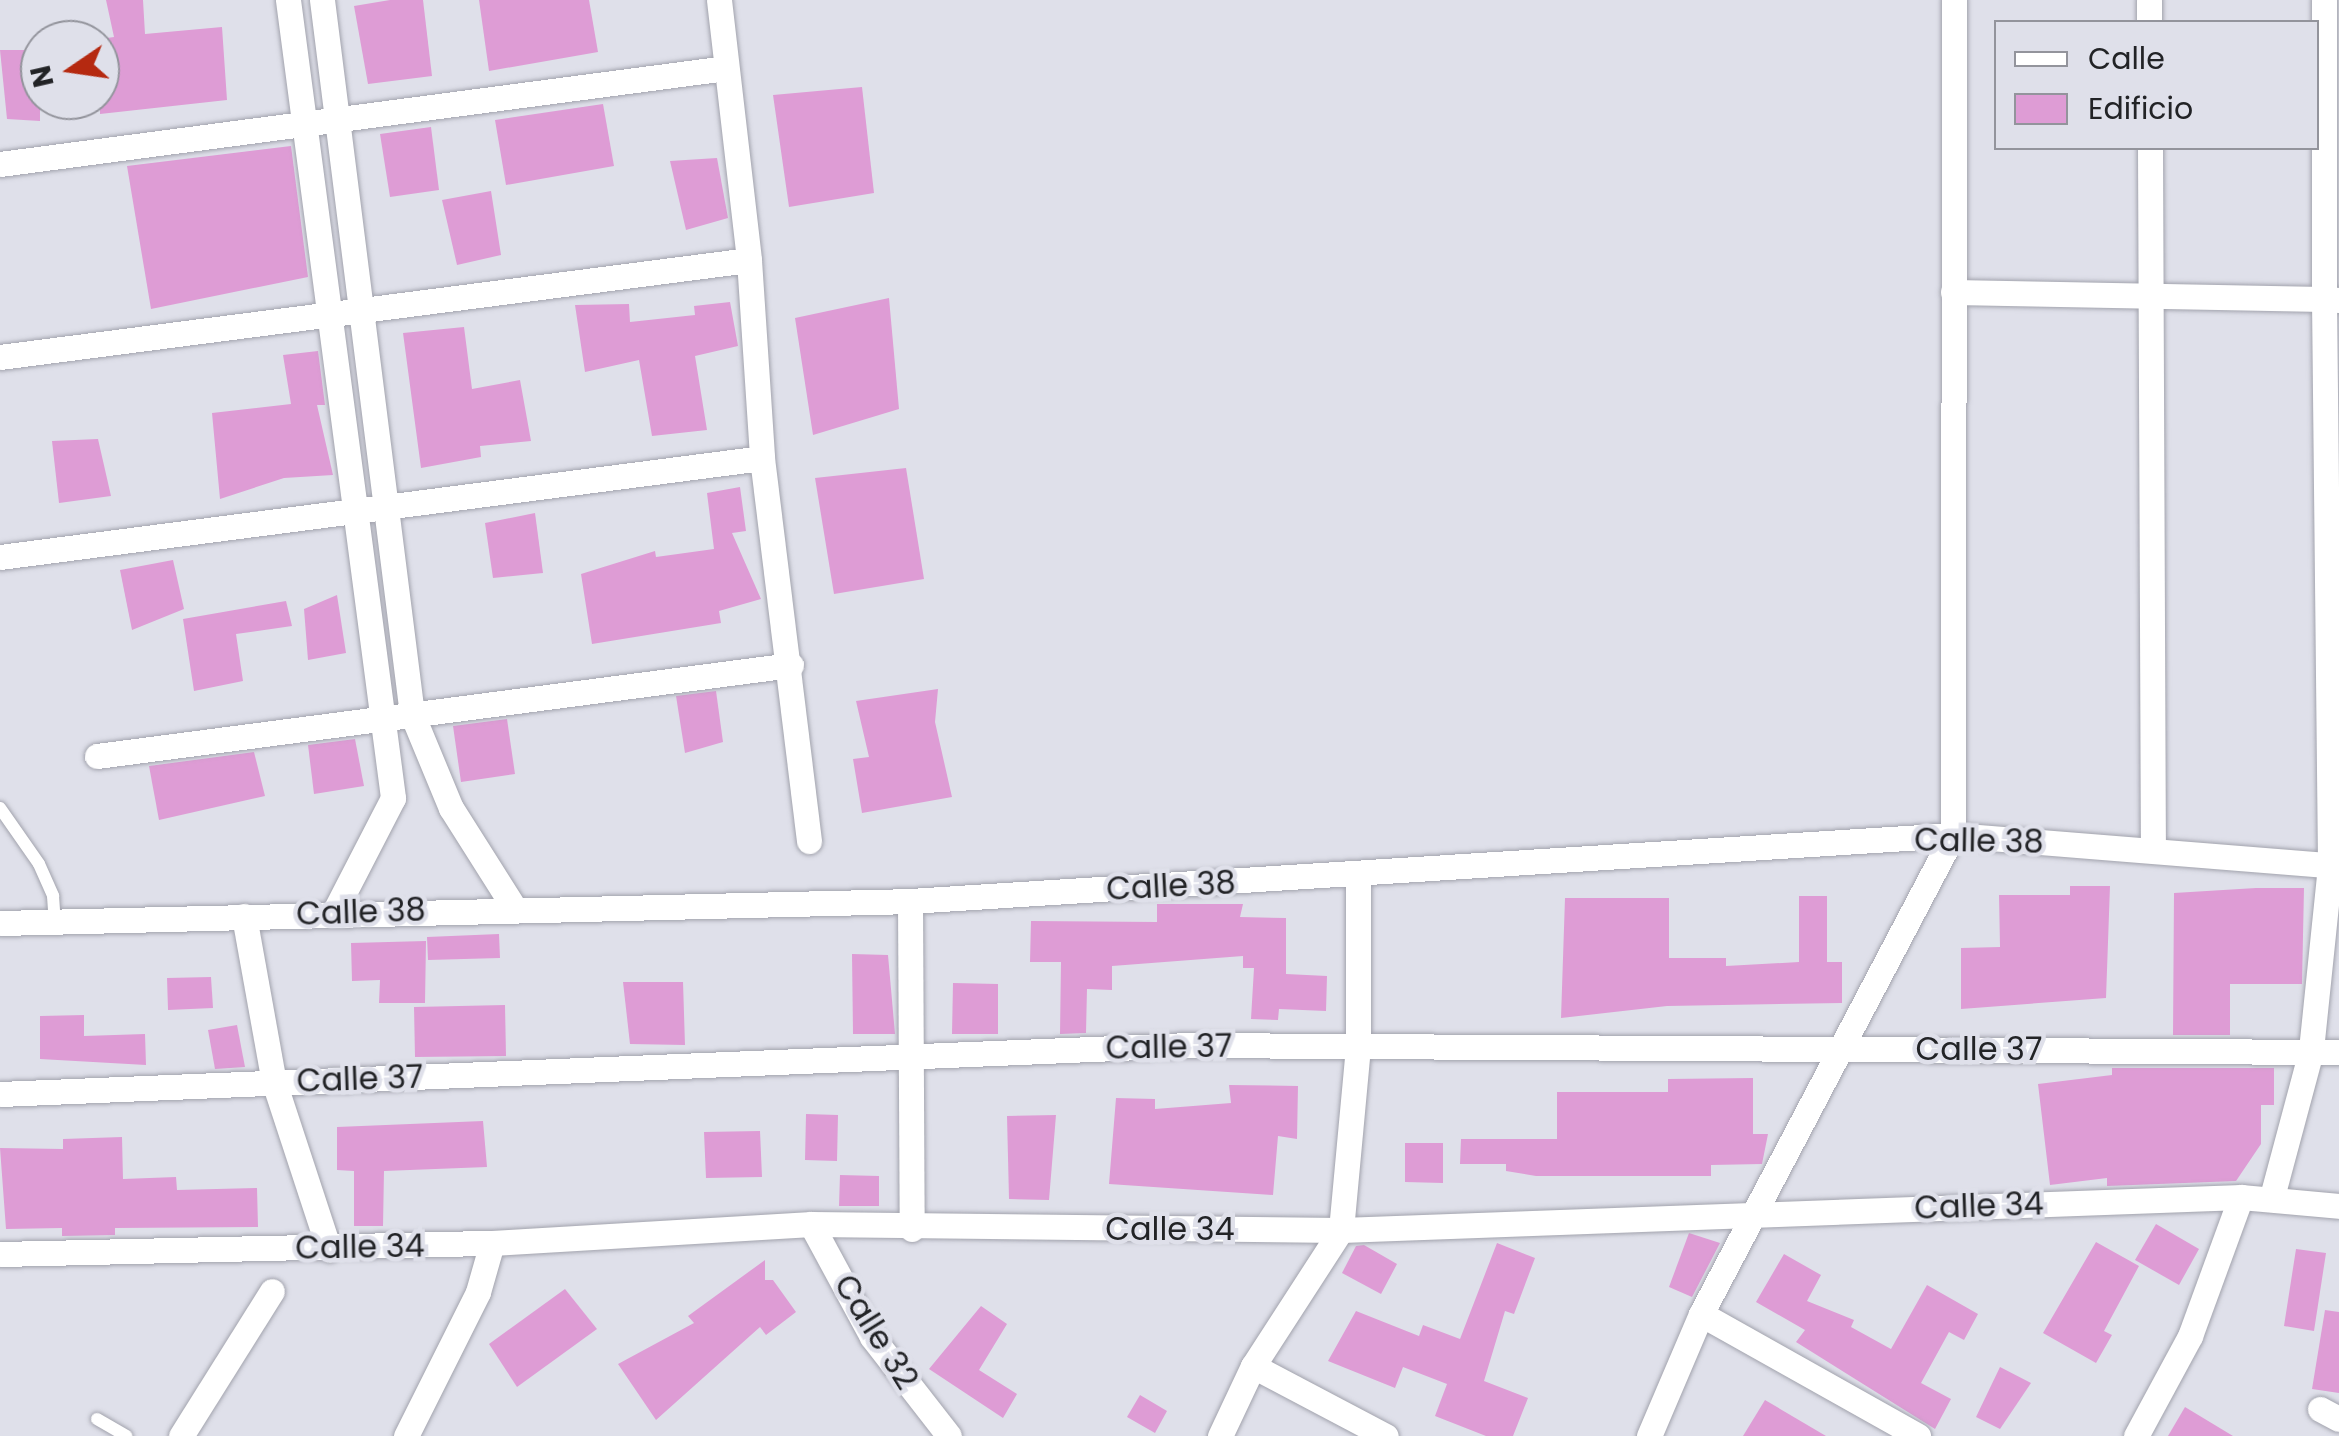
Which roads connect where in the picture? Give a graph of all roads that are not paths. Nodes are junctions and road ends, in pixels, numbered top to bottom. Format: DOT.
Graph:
graph roads {
  1 [pos="288,0"];
  2 [pos="322,0"];
  3 [pos="719,0"];
  4 [pos="1954,0"];
  5 [pos="2324,0"];
  6 [pos="726,68"];
  7 [pos="340,120"];
  8 [pos="303,124"];
  9 [pos="2150,150"];
  10 [pos="0,164"];
  11 [pos="748,260"];
  12 [pos="1954,292"];
  13 [pos="2150,296"];
  14 [pos="2331,299"];
  15 [pos="366,309"];
  16 [pos="333,315"];
  17 [pos="0,356"];
  18 [pos="762,458"];
  19 [pos="386,510"];
  20 [pos="358,514"];
  21 [pos="0,558"];
  22 [pos="790,666"];
  23 [pos="412,714"];
  24 [pos="385,716"];
  25 [pos="98,756"];
  26 [pos="0,808"];
  27 [pos="1953,836"];
  28 [pos="810,841"];
  29 [pos="2153,850"];
  30 [pos="2335,866"];
  31 [pos="1358,876"];
  32 [pos="910,901"];
  33 [pos="514,906"];
  34 [pos="334,914"];
  35 [pos="244,916"];
  36 [pos="54,922"];
  37 [pos="0,924"];
  38 [pos="1358,1046"];
  39 [pos="1843,1048"];
  40 [pos="2311,1051"];
  41 [pos="2339,1052"];
  42 [pos="910,1056"];
  43 [pos="274,1082"];
  44 [pos="0,1094"];
  45 [pos="2241,1197"];
  46 [pos="2272,1198"];
  47 [pos="2339,1206"];
  48 [pos="1758,1213"];
  49 [pos="812,1224"];
  50 [pos="912,1228"];
  51 [pos="1341,1230"];
  52 [pos="492,1243"];
  53 [pos="329,1249"];
  54 [pos="0,1254"];
  55 [pos="272,1291"];
  56 [pos="1700,1314"];
  57 [pos="1253,1366"];
  58 [pos="97,1419"];
  59 [pos="126,1436"];
  60 [pos="181,1436"];
  61 [pos="406,1436"];
  62 [pos="950,1436"];
  63 [pos="1220,1436"];
  64 [pos="1386,1436"];
  65 [pos="1649,1436"];
  66 [pos="1918,1436"];
  67 [pos="2136,1436"];
  1 -- 8 [label="street"];
  2 -- 7 [label="street"];
  3 -- 6 [label="street"];
  4 -- 12 [label="street"];
  5 -- 14 [label="street"];
  6 -- 7 [label="street"];
  6 -- 11 [label="street"];
  7 -- 8 [label="street"];
  7 -- 15 [label="street"];
  8 -- 10 [label="street"];
  8 -- 16 [label="street"];
  9 -- 13 [label="street"];
  11 -- 15 [label="street"];
  11 -- 18 [label="street"];
  12 -- 13 [label="street"];
  12 -- 27 [label="street"];
  13 -- 14 [label="street"];
  13 -- 29 [label="street"];
  14 -- 30 [label="street"];
  15 -- 16 [label="street"];
  15 -- 19 [label="street"];
  16 -- 17 [label="street"];
  16 -- 20 [label="street"];
  18 -- 19 [label="street"];
  18 -- 22 [label="street"];
  19 -- 20 [label="street"];
  19 -- 23 [label="street"];
  20 -- 21 [label="street"];
  20 -- 24 [label="street"];
  22 -- 23 [label="street"];
  22 -- 28 [label="street"];
  23 -- 24 [label="street"];
  23 -- 33 [label="street"];
  24 -- 25 [label="street"];
  24 -- 34 [label="street"];
  26 -- 36 [label="lane"];
  27 -- 29 [label="street, Calle 38"];
  27 -- 31 [label="street, Calle 38"];
  27 -- 39 [label="street"];
  29 -- 30 [label="street, Calle 38"];
  30 -- 40 [label="street"];
  31 -- 32 [label="street, Calle 38"];
  31 -- 38 [label="street"];
  32 -- 33 [label="street, Calle 38"];
  32 -- 42 [label="street"];
  33 -- 34 [label="street, Calle 38"];
  34 -- 35 [label="street, Calle 38"];
  35 -- 36 [label="street, Calle 38"];
  35 -- 43 [label="street"];
  36 -- 37 [label="street, Calle 38"];
  38 -- 39 [label="street, Calle 37"];
  38 -- 42 [label="street, Calle 37"];
  38 -- 51 [label="street"];
  39 -- 40 [label="street, Calle 37"];
  39 -- 48 [label="street"];
  40 -- 41 [label="street, Calle 37"];
  40 -- 46 [label="street"];
  42 -- 43 [label="street, Calle 37"];
  42 -- 50 [label="street"];
  43 -- 44 [label="street, Calle 37"];
  43 -- 53 [label="street"];
  45 -- 46 [label="street, Calle 34"];
  45 -- 48 [label="street, Calle 34"];
  45 -- 67 [label="street"];
  46 -- 47 [label="street, Calle 34"];
  48 -- 51 [label="street, Calle 34"];
  48 -- 56 [label="street"];
  49 -- 50 [label="street, Calle 34"];
  49 -- 52 [label="street, Calle 34"];
  49 -- 62 [label="street, Calle 32"];
  50 -- 51 [label="street, Calle 34"];
  51 -- 57 [label="street"];
  52 -- 53 [label="street, Calle 34"];
  52 -- 61 [label="street"];
  53 -- 54 [label="street, Calle 34"];
  55 -- 60 [label="street"];
  56 -- 65 [label="street"];
  56 -- 66 [label="street"];
  57 -- 63 [label="street"];
  57 -- 64 [label="street"];
  58 -- 59 [label="lane"];
}
